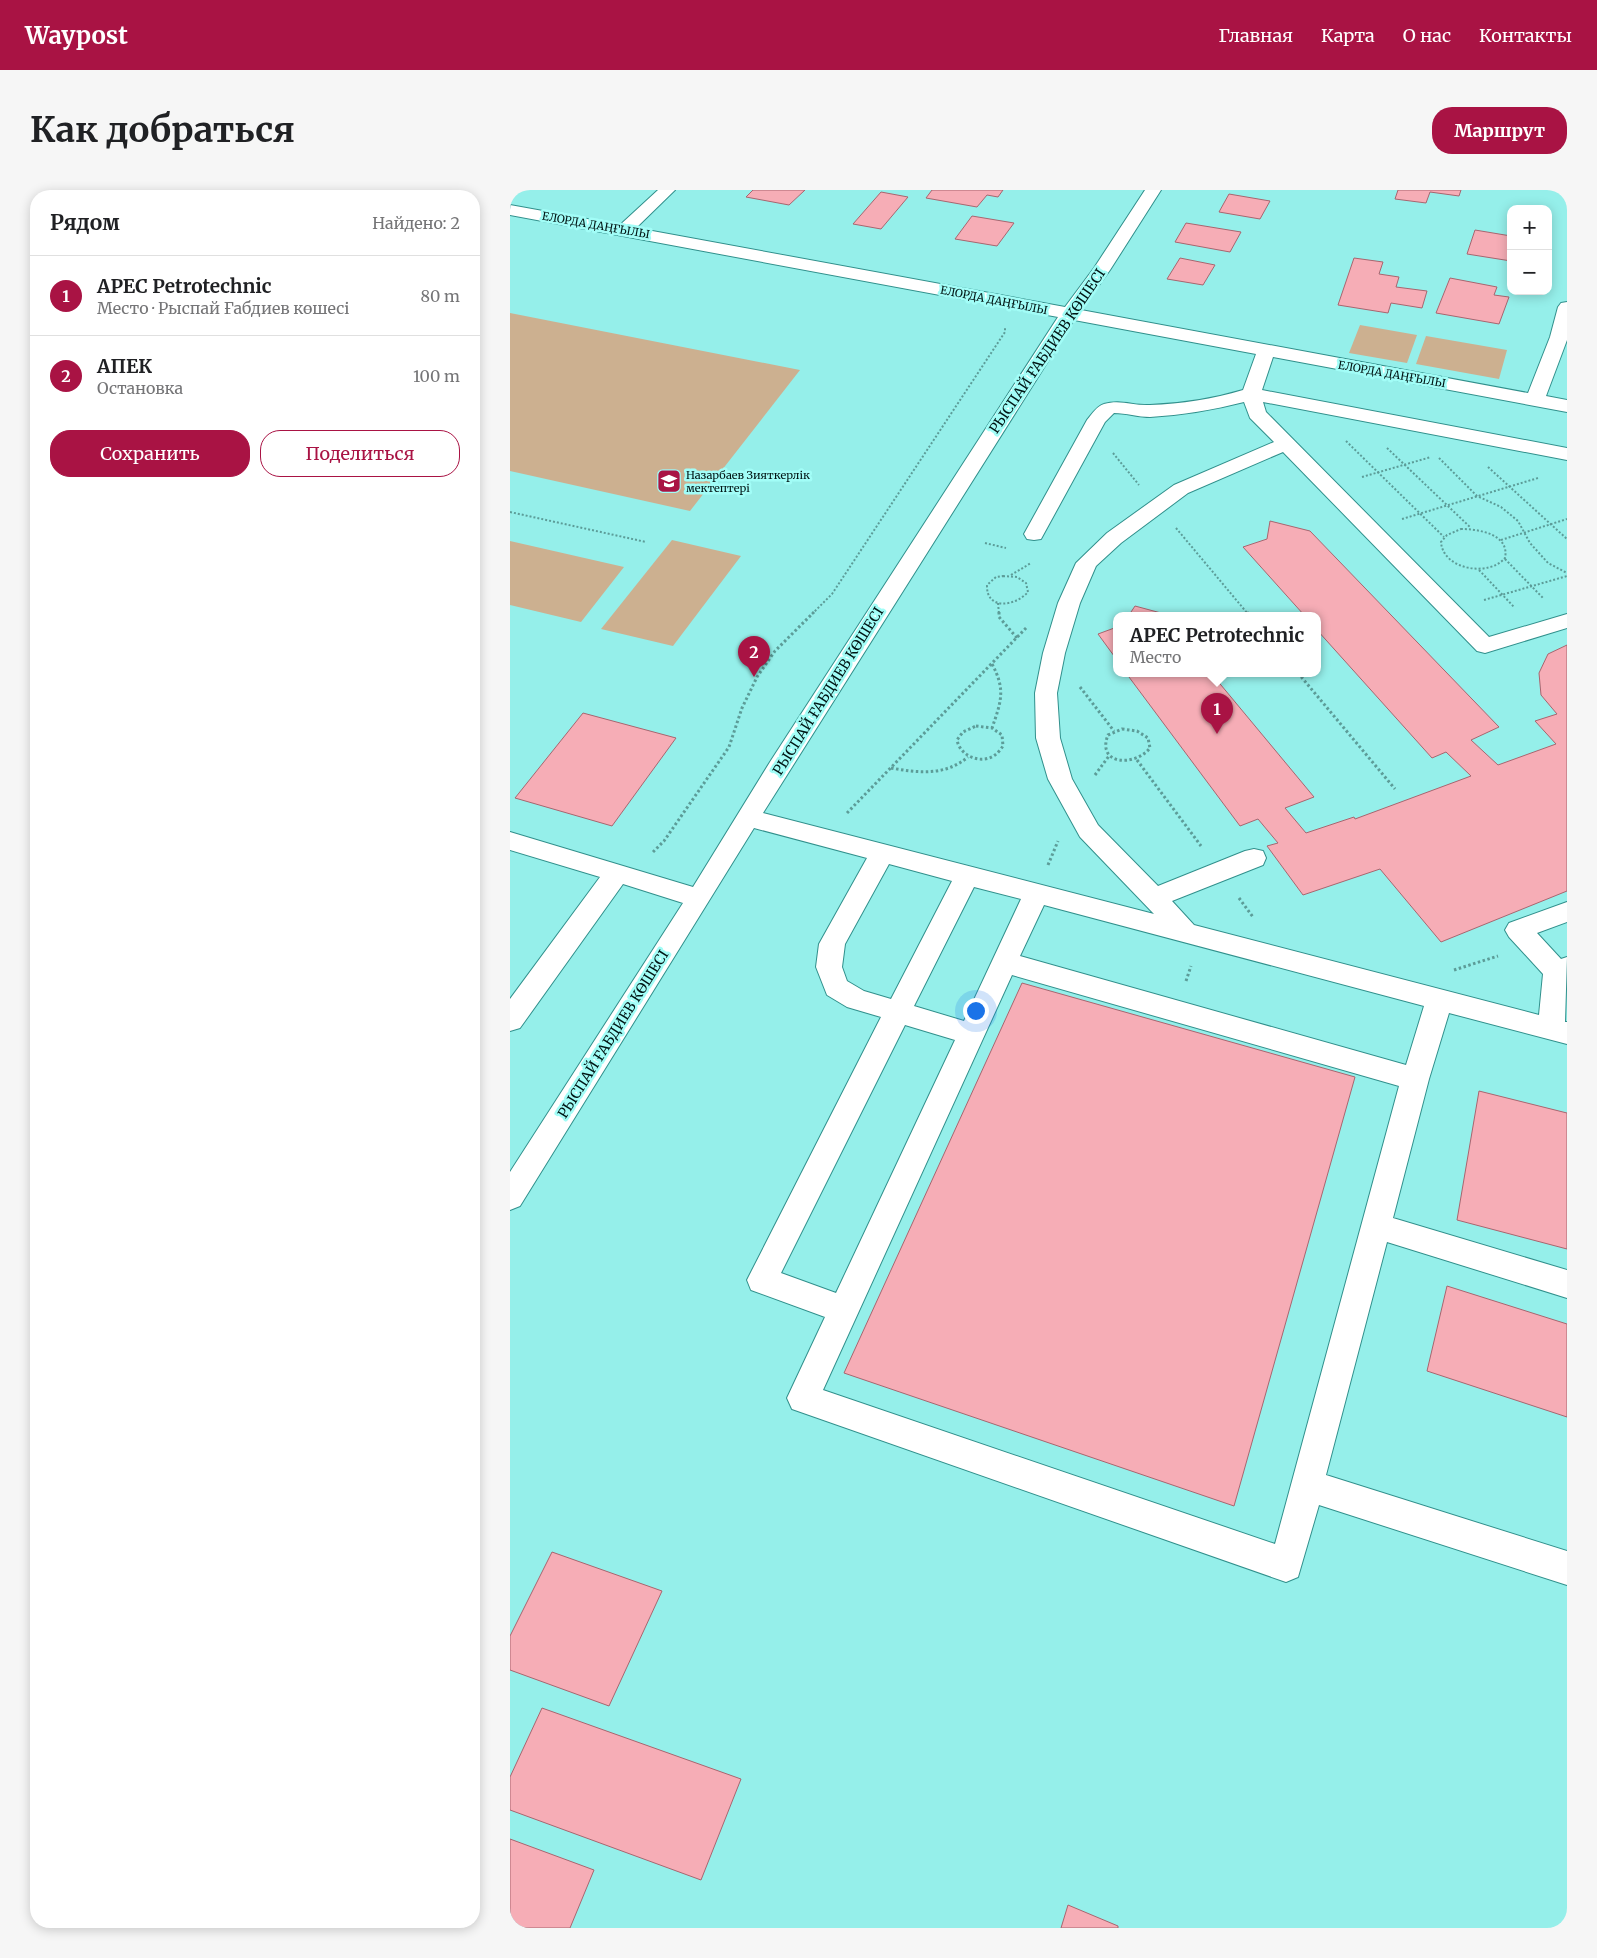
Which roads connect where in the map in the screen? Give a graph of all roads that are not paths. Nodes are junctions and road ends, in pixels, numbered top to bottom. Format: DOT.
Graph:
graph roads {
  1 [pos="667,190"];
  2 [pos="1153,190"];
  3 [pos="510,210"];
  4 [pos="625,230"];
  5 [pos="1567,307"];
  6 [pos="1068,314"];
  7 [pos="1266,350"];
  8 [pos="1251,394"];
  9 [pos="1535,400"];
  10 [pos="1567,406"];
  11 [pos="1286,444"];
  12 [pos="1567,454"];
  13 [pos="1034,534"];
  14 [pos="1559,624"];
  15 [pos="749,818"];
  16 [pos="510,841"];
  17 [pos="882,853"];
  18 [pos="1254,858"];
  19 [pos="617,873"];
  20 [pos="967,875"];
  21 [pos="1036,894"];
  22 [pos="699,898"];
  23 [pos="1154,898"];
  24 [pos="1567,912"];
  25 [pos="1185,932"];
  26 [pos="1004,962"];
  27 [pos="1562,969"];
  28 [pos="1438,1000"];
  29 [pos="898,1010"];
  30 [pos="510,1020"];
  31 [pos="1559,1031"];
  32 [pos="971,1034"];
  33 [pos="1414,1079"];
  34 [pos="510,1198"];
  35 [pos="1376,1226"];
  36 [pos="1567,1284"];
  37 [pos="844,1309"];
  38 [pos="1307,1486"];
  39 [pos="1567,1568"];
  1 -- 4 [label="street"];
  2 -- 6 [label="street, РЫСПАЙ ҒАБДИЕВ КӨШЕСІ"];
  3 -- 4 [label="street, ЕЛОРДА ДАҢҒЫЛЫ"];
  4 -- 6 [label="street, ЕЛОРДА ДАҢҒЫЛЫ"];
  5 -- 9 [label="street"];
  6 -- 7 [label="street, ЕЛОРДА ДАҢҒЫЛЫ"];
  6 -- 15 [label="street, РЫСПАЙ ҒАБДИЕВ КӨШЕСІ"];
  7 -- 8 [label="street"];
  7 -- 9 [label="street, ЕЛОРДА ДАҢҒЫЛЫ"];
  8 -- 11 [label="street"];
  8 -- 12 [label="street"];
  8 -- 13 [label="street"];
  9 -- 10 [label="street, ЕЛОРДА ДАҢҒЫЛЫ"];
  11 -- 14 [label="street"];
  11 -- 23 [label="street"];
  15 -- 17 [label="street"];
  15 -- 22 [label="street, РЫСПАЙ ҒАБДИЕВ КӨШЕСІ"];
  16 -- 19 [label="street"];
  17 -- 20 [label="street"];
  17 -- 29 [label="street"];
  18 -- 23 [label="street"];
  19 -- 22 [label="street"];
  19 -- 30 [label="street"];
  20 -- 21 [label="street"];
  20 -- 29 [label="street"];
  21 -- 25 [label="street"];
  21 -- 26 [label="street"];
  22 -- 34 [label="street, РЫСПАЙ ҒАБДИЕВ КӨШЕСІ"];
  23 -- 25 [label="street"];
  24 -- 27 [label="street"];
  25 -- 28 [label="street"];
  26 -- 32 [label="street"];
  26 -- 33 [label="street"];
  27 -- 31 [label="street"];
  28 -- 31 [label="street"];
  28 -- 33 [label="street"];
  29 -- 32 [label="street"];
  29 -- 37 [label="street"];
  32 -- 37 [label="street"];
  33 -- 35 [label="street"];
  35 -- 36 [label="street"];
  35 -- 38 [label="street"];
  37 -- 38 [label="street"];
  38 -- 39 [label="street"];
}
